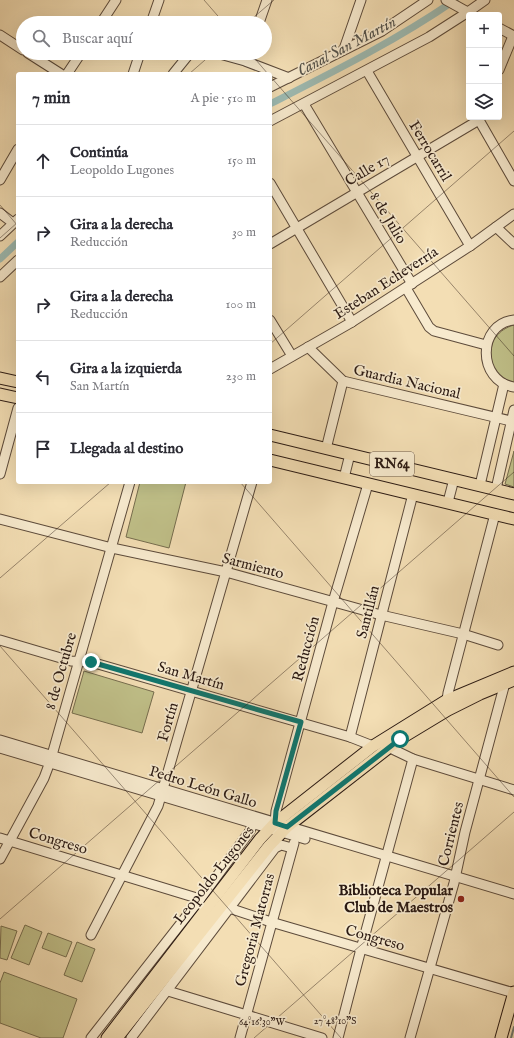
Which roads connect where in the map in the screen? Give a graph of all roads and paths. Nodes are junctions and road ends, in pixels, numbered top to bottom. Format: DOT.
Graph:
graph roads {
  1 [pos="116,0"];
  2 [pos="160,0"];
  3 [pos="267,0"];
  4 [pos="361,0"];
  5 [pos="428,0"];
  6 [pos="446,0"];
  7 [pos="485,0"];
  8 [pos="468,12"];
  9 [pos="466,13"];
  10 [pos="106,16"];
  11 [pos="154,16"];
  12 [pos="261,16"];
  13 [pos="502,30"];
  14 [pos="0,35"];
  15 [pos="514,36"];
  16 [pos="16,45"];
  17 [pos="344,49"];
  18 [pos="39,60"];
  19 [pos="76,60"];
  20 [pos="138,60"];
  21 [pos="184,60"];
  22 [pos="252,60"];
  23 [pos="502,63"];
  24 [pos="367,71"];
  25 [pos="58,72"];
  26 [pos="68,72"];
  27 [pos="134,72"];
  28 [pos="175,72"];
  29 [pos="289,78"];
  30 [pos="272,86"];
  31 [pos="304,104"];
  32 [pos="272,120"];
  33 [pos="476,120"];
  34 [pos="480,120"];
  35 [pos="16,152"];
  36 [pos="417,157"];
  37 [pos="0,180"];
  38 [pos="514,181"];
  39 [pos="272,187"];
  40 [pos="356,193"];
  41 [pos="0,214"];
  42 [pos="514,214"];
  43 [pos="15,221"];
  44 [pos="496,227"];
  45 [pos="296,229"];
  46 [pos="0,236"];
  47 [pos="272,243"];
  48 [pos="514,244"];
  49 [pos="470,246"];
  50 [pos="16,262"];
  51 [pos="0,277"];
  52 [pos="409,286"];
  53 [pos="514,320"];
  54 [pos="352,322"];
  55 [pos="272,323"];
  56 [pos="486,345"];
  57 [pos="308,347"];
  58 [pos="292,356"];
  59 [pos="272,368"];
  60 [pos="0,378"];
  61 [pos="343,381"];
  62 [pos="16,382"];
  63 [pos="504,384"];
  64 [pos="514,387"];
  65 [pos="0,394"];
  66 [pos="16,398"];
  67 [pos="514,410"];
  68 [pos="16,415"];
  69 [pos="496,418"];
  70 [pos="512,421"];
  71 [pos="272,436"];
  72 [pos="326,449"];
  73 [pos="350,454"];
  74 [pos="272,460"];
  75 [pos="0,474"];
  76 [pos="344,478"];
  77 [pos="454,479"];
  78 [pos="129,484"];
  79 [pos="251,484"];
  80 [pos="368,484"];
  81 [pos="480,485"];
  82 [pos="496,489"];
  83 [pos="412,494"];
  84 [pos="514,494"];
  85 [pos="448,502"];
  86 [pos="495,514"];
  87 [pos="0,519"];
  88 [pos="514,519"];
  89 [pos="112,548"];
  90 [pos="226,572"];
  91 [pos="333,602"];
  92 [pos="381,615"];
  93 [pos="463,634"];
  94 [pos="0,640"];
  95 [pos="498,645"];
  96 [pos="78,662"];
  97 [pos="514,672"];
  98 [pos="510,682"];
  99 [pos="192,690"];
  100 [pos="447,700"];
  101 [pos="301,722"];
  102 [pos="350,737"];
  103 [pos="0,740"];
  104 [pos="373,746"];
  105 [pos="388,747"];
  106 [pos="0,748"];
  107 [pos="51,759"];
  108 [pos="413,759"];
  109 [pos="479,779"];
  110 [pos="514,790"];
  111 [pos="162,793"];
  112 [pos="255,820"];
  113 [pos="285,830"];
  114 [pos="0,838"];
  115 [pos="9,841"];
  116 [pos="292,848"];
  117 [pos="0,859"];
  118 [pos="386,859"];
  119 [pos="122,875"];
  120 [pos="454,880"];
  121 [pos="514,894"];
  122 [pos="200,899"];
  123 [pos="514,900"];
  124 [pos="229,908"];
  125 [pos="271,922"];
  126 [pos="91,935"];
  127 [pos="361,949"];
  128 [pos="430,969"];
  129 [pos="168,991"];
  130 [pos="514,993"];
  131 [pos="246,1015"];
  132 [pos="91,1038"];
  133 [pos="107,1038"];
  134 [pos="118,1038"];
  135 [pos="131,1038"];
  136 [pos="240,1038"];
  137 [pos="322,1038"];
  138 [pos="338,1038"];
  139 [pos="410,1038"];
  140 [pos="501,1038"];
  1 -- 10 [label="street"];
  2 -- 11 [label="street"];
  3 -- 12 [label="street"];
  4 -- 17 [label="street"];
  5 -- 17 [label="street"];
  6 -- 8 [label="street"];
  7 -- 8 [label="street"];
  9 -- 24 [label="street"];
  13 -- 15 [label="street"];
  14 -- 16 [label="street"];
  15 -- 23 [label="street"];
  17 -- 29 [label="street"];
  18 -- 25 [label="street"];
  19 -- 26 [label="street"];
  20 -- 27 [label="street"];
  21 -- 28 [label="street"];
  22 -- 29 [label="street"];
  24 -- 31 [label="street"];
  24 -- 36 [label="street, Ferrocarril"];
  29 -- 30 [label="street"];
  31 -- 32 [label="street"];
  31 -- 40 [label="street, 8 de Julio"];
  33 -- 36 [label="street, Calle 17"];
  34 -- 38 [label="street"];
  35 -- 37 [label="street"];
  36 -- 40 [label="street, Calle 17"];
  36 -- 49 [label="street, Ferrocarril"];
  39 -- 45 [label="street"];
  40 -- 45 [label="street, Calle 17"];
  40 -- 52 [label="street, 8 de Julio"];
  41 -- 43 [label="street"];
  42 -- 44 [label="street, Esteban Echeverría"];
  43 -- 46 [label="street"];
  44 -- 48 [label="street"];
  44 -- 49 [label="street, Esteban Echeverría"];
  45 -- 47 [label="street, Calle 17"];
  45 -- 54 [label="street"];
  49 -- 52 [label="street, Esteban Echeverría"];
  50 -- 51 [label="street"];
  52 -- 54 [label="street, Esteban Echeverría"];
  52 -- 56 [label="street, 8 de Julio"];
  53 -- 56 [label="street"];
  54 -- 57 [label="street, Esteban Echeverría"];
  55 -- 58 [label="street"];
  56 -- 63 [label="street"];
  57 -- 58 [label="street, Esteban Echeverría"];
  57 -- 61 [label="street, Guardia Nacional"];
  58 -- 59 [label="street, Esteban Echeverría"];
  60 -- 62 [label="main road"];
  61 -- 69 [label="street, Guardia Nacional"];
  61 -- 72 [label="street"];
  63 -- 64 [label="street"];
  63 -- 69 [label="street"];
  65 -- 66 [label="main road"];
  67 -- 70 [label="street"];
  68 -- 75 [label="street"];
  69 -- 70 [label="street, Guardia Nacional"];
  69 -- 81 [label="street"];
  70 -- 82 [label="street"];
  71 -- 72 [label="main road, RN64"];
  72 -- 73 [label="main road, RN64"];
  73 -- 76 [label="street"];
  73 -- 77 [label="main road, RN64"];
  74 -- 76 [label="main road, RN64"];
  76 -- 80 [label="main road, RN64"];
  77 -- 81 [label="main road, RN64"];
  77 -- 85 [label="street"];
  78 -- 89 [label="street, 8 de Octubre"];
  79 -- 90 [label="street, Fortín"];
  80 -- 83 [label="main road, RN64"];
  80 -- 91 [label="street, Reducción"];
  81 -- 82 [label="main road, RN64"];
  82 -- 84 [label="main road, RN64"];
  83 -- 85 [label="main road, RN64"];
  83 -- 92 [label="street, Santillán"];
  85 -- 86 [label="main road, RN64"];
  86 -- 88 [label="main road, RN64"];
  86 -- 93 [label="street"];
  87 -- 89 [label="street, Sarmiento"];
  89 -- 90 [label="street, Sarmiento"];
  89 -- 96 [label="street, 8 de Octubre"];
  90 -- 91 [label="street, Sarmiento"];
  90 -- 99 [label="street, Fortín"];
  91 -- 92 [label="street, Sarmiento"];
  91 -- 101 [label="street, Reducción"];
  92 -- 93 [label="street, Sarmiento"];
  92 -- 102 [label="street, Santillán"];
  93 -- 95 [label="street, Sarmiento"];
  93 -- 100 [label="street"];
  94 -- 96 [label="street, San Martín"];
  96 -- 99 [label="street, San Martín"];
  96 -- 107 [label="street, 8 de Octubre"];
  97 -- 100 [label="main road, Leopoldo Lugones"];
  98 -- 105 [label="main road, Leopoldo Lugones"];
  98 -- 109 [label="street, Corrientes"];
  99 -- 101 [label="street, San Martín"];
  99 -- 111 [label="street, Fortín"];
  100 -- 104 [label="main road, Leopoldo Lugones"];
  101 -- 102 [label="street, San Martín"];
  101 -- 113 [label="street, Reducción"];
  102 -- 104 [label="street, San Martín"];
  103 -- 107 [label="street, Pedro León Gallo"];
  104 -- 113 [label="main road, Leopoldo Lugones"];
  105 -- 108 [label="street"];
  105 -- 113 [label="main road, Leopoldo Lugones"];
  106 -- 107 [label="street, Pedro León Gallo"];
  107 -- 111 [label="street, Pedro León Gallo"];
  107 -- 115 [label="street, 8 de Octubre"];
  108 -- 109 [label="street"];
  108 -- 118 [label="street"];
  109 -- 110 [label="street"];
  109 -- 120 [label="street, Corrientes"];
  111 -- 112 [label="street, Pedro León Gallo"];
  111 -- 119 [label="street, Fortín"];
  112 -- 113 [label="street, Pedro León Gallo"];
  112 -- 122 [label="street"];
  113 -- 116 [label="street, Gregoria Matorras"];
  113 -- 118 [label="street, Pedro León Gallo"];
  113 -- 133 [label="main road, Leopoldo Lugones"];
  113 -- 134 [label="main road, Leopoldo Lugones"];
  114 -- 115 [label="street, Congreso"];
  115 -- 117 [label="street, 8 de Octubre"];
  115 -- 119 [label="street, Congreso"];
  116 -- 124 [label="street"];
  116 -- 125 [label="street, Gregoria Matorras"];
  118 -- 120 [label="street, Pedro León Gallo"];
  118 -- 127 [label="street"];
  119 -- 122 [label="street, Congreso"];
  119 -- 126 [label="street, Fortín"];
  120 -- 121 [label="street, Pedro León Gallo"];
  120 -- 123 [label="street, Pedro León Gallo"];
  120 -- 128 [label="street, Corrientes"];
  122 -- 132 [label="street"];
  124 -- 125 [label="street, Congreso"];
  124 -- 129 [label="street"];
  125 -- 127 [label="street, Congreso"];
  125 -- 131 [label="street, Gregoria Matorras"];
  127 -- 128 [label="street, Congreso"];
  127 -- 138 [label="street"];
  128 -- 130 [label="street, Congreso"];
  128 -- 139 [label="street, Corrientes"];
  129 -- 131 [label="street"];
  129 -- 135 [label="street"];
  130 -- 140 [label="main road"];
  131 -- 136 [label="street, Gregoria Matorras"];
  131 -- 137 [label="street"];
}
